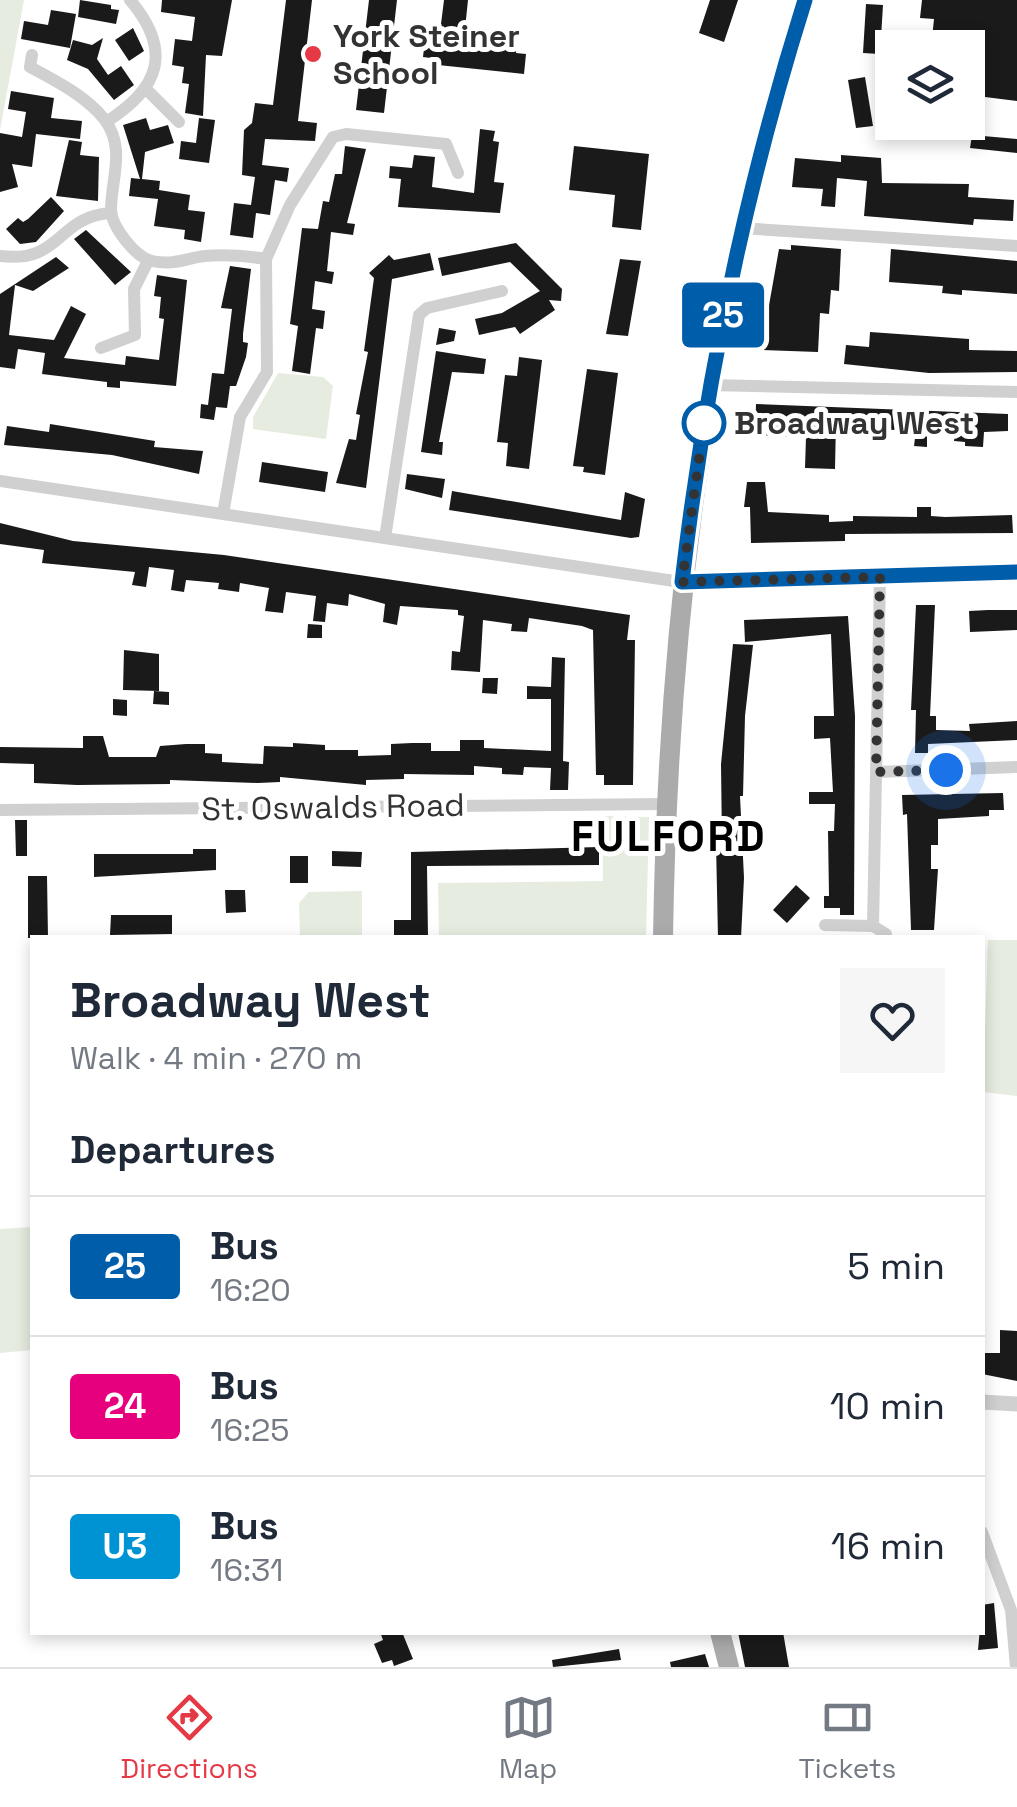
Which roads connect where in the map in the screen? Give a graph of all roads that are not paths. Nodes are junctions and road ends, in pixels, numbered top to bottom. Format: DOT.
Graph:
graph roads {
  1 [pos="130,0"];
  2 [pos="804,0"];
  3 [pos="32,55"];
  4 [pos="148,91"];
  5 [pos="106,122"];
  6 [pos="179,122"];
  7 [pos="458,173"];
  8 [pos="111,213"];
  9 [pos="740,228"];
  10 [pos="1017,246"];
  11 [pos="0,256"];
  12 [pos="266,259"];
  13 [pos="148,261"];
  14 [pos="502,290"];
  15 [pos="100,348"];
  16 [pos="710,385"];
  17 [pos="1017,392"];
  18 [pos="0,481"];
  19 [pos="224,514"];
  20 [pos="385,538"];
  21 [pos="1017,572"];
  22 [pos="880,577"];
  23 [pos="682,582"];
  24 [pos="1017,767"];
  25 [pos="876,772"];
  26 [pos="665,804"];
  27 [pos="0,810"];
  28 [pos="825,926"];
  29 [pos="873,926"];
  30 [pos="886,934"];
  31 [pos="663,935"];
  32 [pos="985,1402"];
  33 [pos="1017,1404"];
  34 [pos="985,1540"];
  35 [pos="721,1635"];
  36 [pos="729,1667"];
  37 [pos="1016,1667"];
  1 -- 4 [label="street"];
  2 -- 9 [label="main road"];
  3 -- 5 [label="street"];
  4 -- 5 [label="street"];
  4 -- 6 [label="street"];
  5 -- 8 [label="street"];
  7 -- 12 [label="street"];
  8 -- 11 [label="street"];
  8 -- 13 [label="street"];
  9 -- 10 [label="street"];
  9 -- 16 [label="main road"];
  12 -- 13 [label="street"];
  12 -- 19 [label="street"];
  13 -- 15 [label="street"];
  14 -- 20 [label="street"];
  16 -- 17 [label="street"];
  16 -- 23 [label="main road"];
  18 -- 19 [label="street"];
  19 -- 20 [label="street"];
  20 -- 23 [label="street"];
  21 -- 22 [label="street"];
  22 -- 23 [label="street"];
  22 -- 25 [label="street"];
  23 -- 26 [label="main road"];
  24 -- 25 [label="street"];
  25 -- 29 [label="street"];
  26 -- 27 [label="street, St. Oswalds Road"];
  26 -- 31 [label="main road"];
  28 -- 29 [label="street"];
  29 -- 30 [label="street"];
  32 -- 33 [label="street"];
  34 -- 37 [label="street"];
  35 -- 36 [label="main road"];
}
